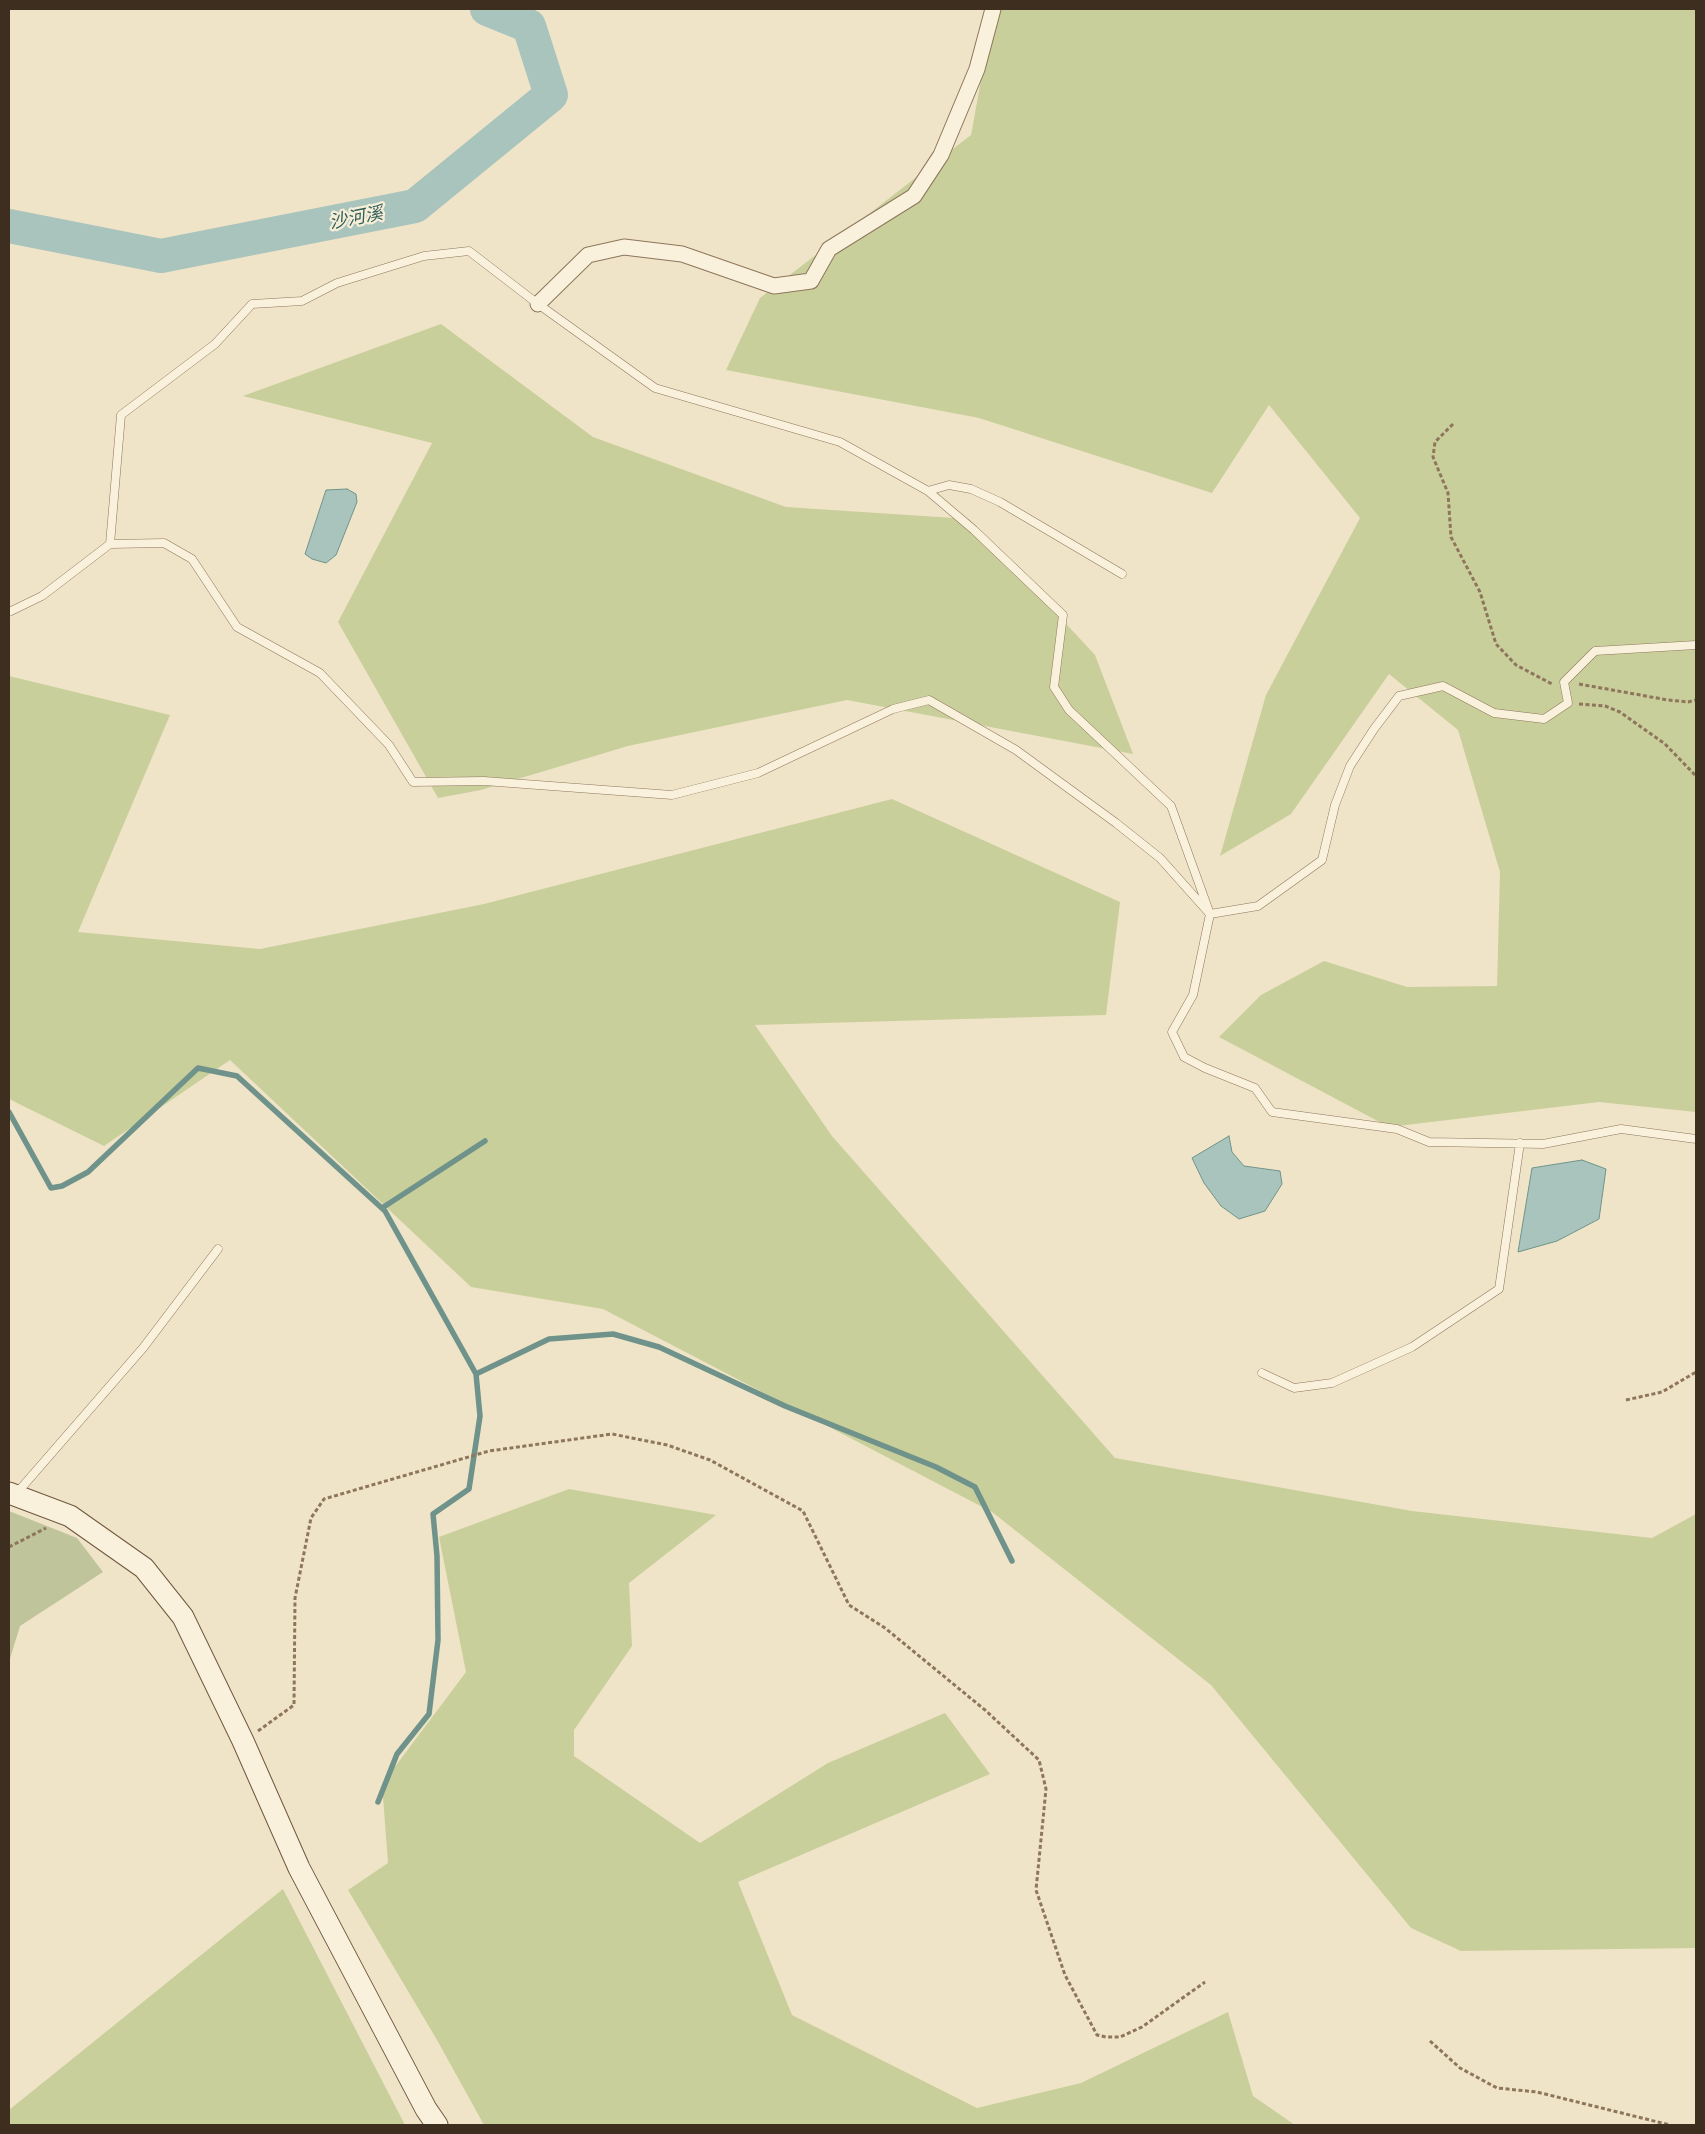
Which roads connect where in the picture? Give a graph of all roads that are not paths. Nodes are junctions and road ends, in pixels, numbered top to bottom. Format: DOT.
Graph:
graph roads {
  1 [pos="993,9"];
  2 [pos="538,304"];
  3 [pos="928,491"];
  4 [pos="110,544"];
  5 [pos="1122,574"];
  6 [pos="9,612"];
  7 [pos="1696,645"];
  8 [pos="1210,914"];
  9 [pos="1696,1139"];
  10 [pos="1520,1143"];
  11 [pos="218,1250"];
  12 [pos="1262,1373"];
  13 [pos="12,1494"];
  14 [pos="437,2125"];
  1 -- 2 [label="street"];
  2 -- 3 [label="lane"];
  2 -- 4 [label="lane"];
  3 -- 5 [label="lane"];
  3 -- 8 [label="lane"];
  4 -- 6 [label="lane"];
  4 -- 8 [label="lane"];
  7 -- 8 [label="lane"];
  8 -- 10 [label="lane"];
  9 -- 10 [label="lane"];
  10 -- 12 [label="lane"];
  11 -- 13 [label="lane"];
  13 -- 14 [label="street"];
}
